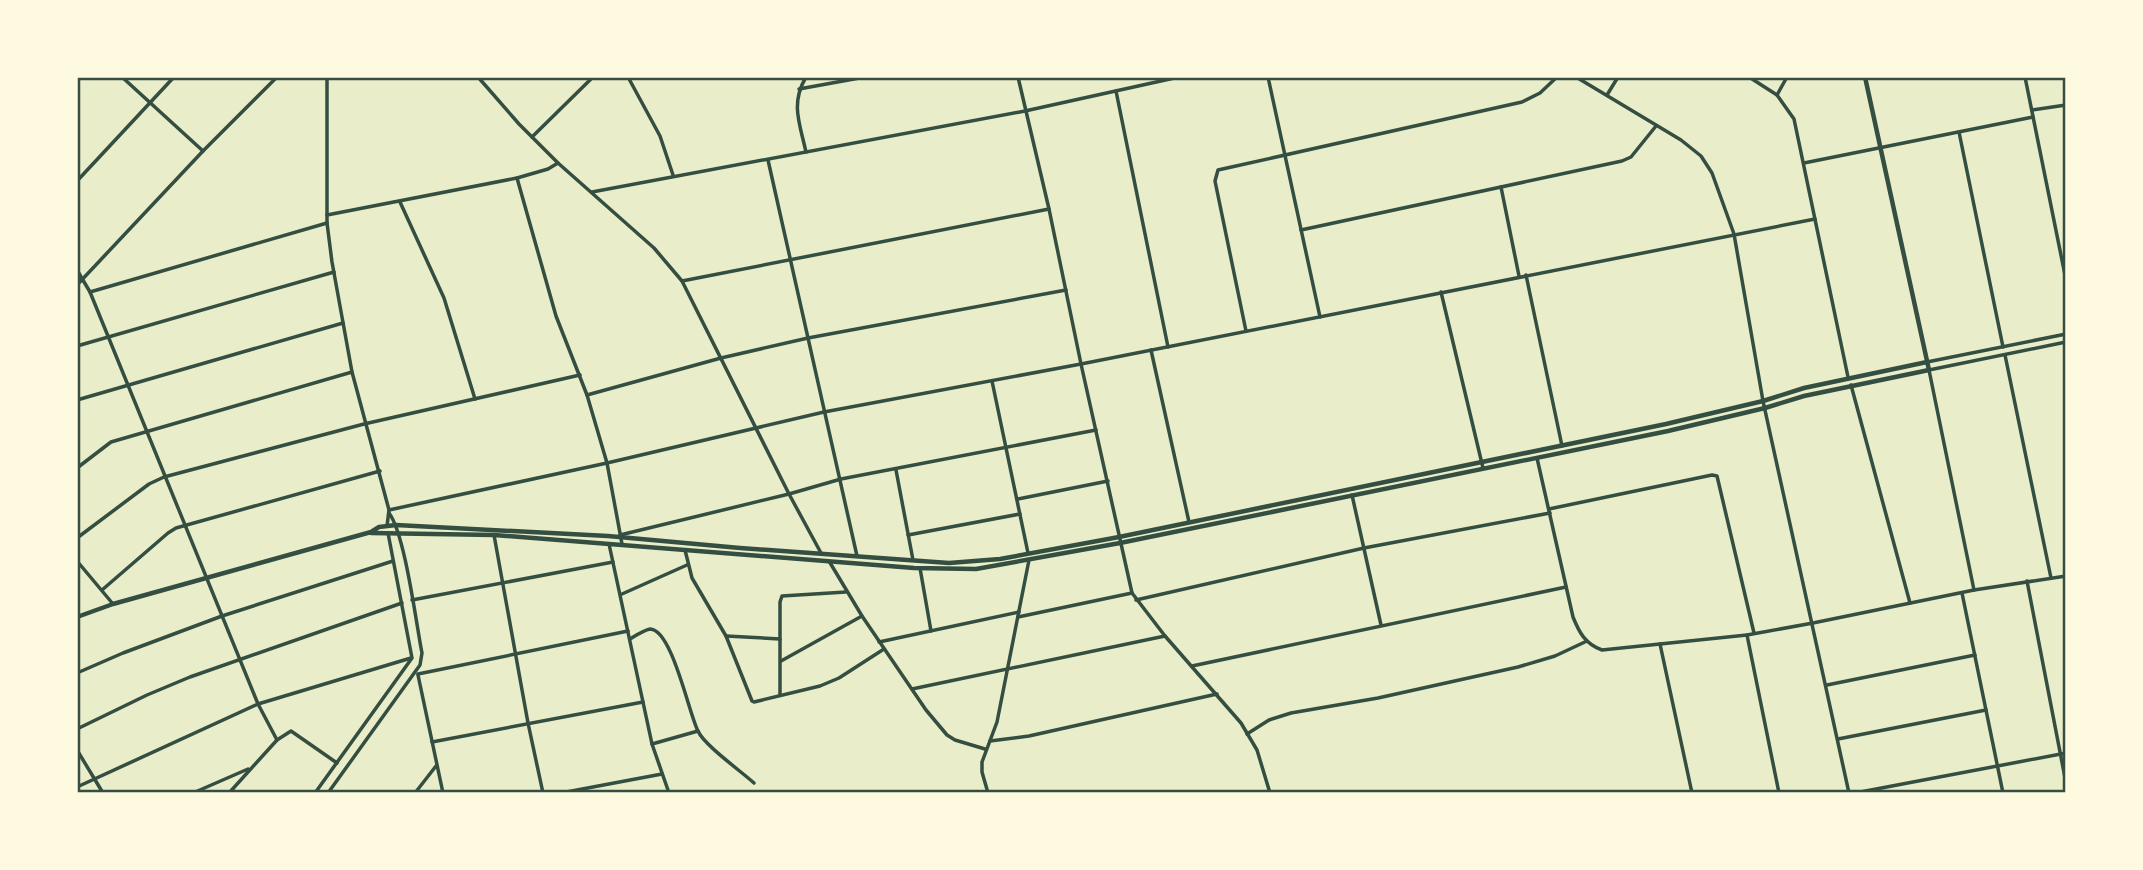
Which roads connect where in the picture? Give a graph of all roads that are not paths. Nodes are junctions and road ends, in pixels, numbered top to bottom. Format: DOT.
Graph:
graph roads {
  1 [pos="122,77"];
  2 [pos="174,77"];
  3 [pos="277,77"];
  4 [pos="327,77"];
  5 [pos="478,77"];
  6 [pos="593,77"];
  7 [pos="628,77"];
  8 [pos="806,77"];
  9 [pos="865,77"];
  10 [pos="1018,77"];
  11 [pos="1179,77"];
  12 [pos="1268,77"];
  13 [pos="1558,77"];
  14 [pos="1576,77"];
  15 [pos="1618,77"];
  16 [pos="1749,77"];
  17 [pos="1787,77"];
  18 [pos="1865,77"];
  19 [pos="2025,77"];
  20 [pos="2065,77"];
  21 [pos="2066,88"];
  22 [pos="799,89"];
  23 [pos="1116,91"];
  24 [pos="1607,95"];
  25 [pos="1777,95"];
  26 [pos="150,103"];
  27 [pos="2066,105"];
  28 [pos="2032,110"];
  29 [pos="1025,111"];
  30 [pos="2034,117"];
  31 [pos="1656,125"];
  32 [pos="1959,132"];
  33 [pos="531,137"];
  34 [pos="1881,148"];
  35 [pos="203,151"];
  36 [pos="806,152"];
  37 [pos="1285,154"];
  38 [pos="768,160"];
  39 [pos="558,163"];
  40 [pos="1804,163"];
  41 [pos="673,175"];
  42 [pos="517,178"];
  43 [pos="77,181"];
  44 [pos="1501,187"];
  45 [pos="592,191"];
  46 [pos="400,201"];
  47 [pos="1049,209"];
  48 [pos="327,215"];
  49 [pos="1815,219"];
  50 [pos="327,223"];
  51 [pos="1301,230"];
  52 [pos="1734,234"];
  53 [pos="790,260"];
  54 [pos="77,270"];
  55 [pos="334,272"];
  56 [pos="1526,275"];
  57 [pos="1519,276"];
  58 [pos="84,277"];
  59 [pos="2066,279"];
  60 [pos="682,281"];
  61 [pos="77,285"];
  62 [pos="1066,290"];
  63 [pos="90,292"];
  64 [pos="1441,292"];
  65 [pos="1320,317"];
  66 [pos="343,323"];
  67 [pos="1246,331"];
  68 [pos="2066,334"];
  69 [pos="108,337"];
  70 [pos="808,338"];
  71 [pos="2066,342"];
  72 [pos="77,346"];
  73 [pos="1168,347"];
  74 [pos="2003,347"];
  75 [pos="1151,350"];
  76 [pos="2005,355"];
  77 [pos="721,358"];
  78 [pos="1927,362"];
  79 [pos="1081,364"];
  80 [pos="1929,370"];
  81 [pos="352,372"];
  82 [pos="580,375"];
  83 [pos="1848,377"];
  84 [pos="992,381"];
  85 [pos="128,384"];
  86 [pos="1851,385"];
  87 [pos="587,394"];
  88 [pos="475,399"];
  89 [pos="77,400"];
  90 [pos="1763,401"];
  91 [pos="1765,408"];
  92 [pos="824,412"];
  93 [pos="364,424"];
  94 [pos="755,428"];
  95 [pos="1096,430"];
  96 [pos="147,432"];
  97 [pos="1562,446"];
  98 [pos="1006,447"];
  99 [pos="1537,458"];
  100 [pos="1481,462"];
  101 [pos="607,463"];
  102 [pos="77,468"];
  103 [pos="1483,468"];
  104 [pos="896,469"];
  105 [pos="380,471"];
  106 [pos="164,477"];
  107 [pos="841,479"];
  108 [pos="1108,481"];
  109 [pos="789,495"];
  110 [pos="1352,495"];
  111 [pos="1018,499"];
  112 [pos="1550,511"];
  113 [pos="389,512"];
  114 [pos="1021,514"];
  115 [pos="1189,522"];
  116 [pos="387,526"];
  117 [pos="396,526"];
  118 [pos="187,527"];
  119 [pos="370,532"];
  120 [pos="388,533"];
  121 [pos="397,533"];
  122 [pos="495,535"];
  123 [pos="908,535"];
  124 [pos="621,536"];
  125 [pos="77,538"];
  126 [pos="1120,540"];
  127 [pos="608,543"];
  128 [pos="622,544"];
  129 [pos="1364,548"];
  130 [pos="685,551"];
  131 [pos="821,553"];
  132 [pos="1028,553"];
  133 [pos="857,556"];
  134 [pos="828,559"];
  135 [pos="913,560"];
  136 [pos="1029,560"];
  137 [pos="77,561"];
  138 [pos="393,561"];
  139 [pos="613,562"];
  140 [pos="687,565"];
  141 [pos="920,568"];
  142 [pos="2066,576"];
  143 [pos="207,577"];
  144 [pos="2051,578"];
  145 [pos="2026,581"];
  146 [pos="503,582"];
  147 [pos="1566,587"];
  148 [pos="102,590"];
  149 [pos="1974,590"];
  150 [pos="847,592"];
  151 [pos="1132,593"];
  152 [pos="1962,593"];
  153 [pos="621,595"];
  154 [pos="412,600"];
  155 [pos="1136,600"];
  156 [pos="402,603"];
  157 [pos="1910,603"];
  158 [pos="113,604"];
  159 [pos="1018,615"];
  160 [pos="222,616"];
  161 [pos="862,616"];
  162 [pos="77,617"];
  163 [pos="1814,623"];
  164 [pos="1381,625"];
  165 [pos="628,631"];
  166 [pos="931,631"];
  167 [pos="1754,633"];
  168 [pos="1747,635"];
  169 [pos="726,636"];
  170 [pos="1165,636"];
  171 [pos="629,639"];
  172 [pos="780,639"];
  173 [pos="1587,641"];
  174 [pos="879,642"];
  175 [pos="1660,644"];
  176 [pos="884,649"];
  177 [pos="516,653"];
  178 [pos="1975,655"];
  179 [pos="412,658"];
  180 [pos="239,659"];
  181 [pos="781,661"];
  182 [pos="1192,666"];
  183 [pos="1009,669"];
  184 [pos="417,672"];
  185 [pos="77,673"];
  186 [pos="1827,685"];
  187 [pos="912,689"];
  188 [pos="780,694"];
  189 [pos="1217,694"];
  190 [pos="643,702"];
  191 [pos="258,704"];
  192 [pos="1986,710"];
  193 [pos="528,723"];
  194 [pos="77,729"];
  195 [pos="698,731"];
  196 [pos="1247,734"];
  197 [pos="1838,739"];
  198 [pos="277,740"];
  199 [pos="990,741"];
  200 [pos="432,742"];
  201 [pos="652,744"];
  202 [pos="985,749"];
  203 [pos="77,750"];
  204 [pos="2066,753"];
  205 [pos="2060,754"];
  206 [pos="338,763"];
  207 [pos="1997,764"];
  208 [pos="436,766"];
  209 [pos="249,768"];
  210 [pos="662,774"];
  211 [pos="94,778"];
  212 [pos="2066,782"];
  213 [pos="754,783"];
  214 [pos="77,787"];
  215 [pos="103,793"];
  216 [pos="192,793"];
  217 [pos="229,793"];
  218 [pos="315,793"];
  219 [pos="328,793"];
  220 [pos="415,793"];
  221 [pos="443,793"];
  222 [pos="543,793"];
  223 [pos="561,793"];
  224 [pos="669,793"];
  225 [pos="988,793"];
  226 [pos="1270,793"];
  227 [pos="1692,793"];
  228 [pos="1779,793"];
  229 [pos="1849,793"];
  230 [pos="1855,793"];
  231 [pos="2003,793"];
  1 -- 26 [label="street"];
  2 -- 26 [label="street"];
  3 -- 35 [label="street"];
  4 -- 48 [label="street"];
  5 -- 33 [label="street"];
  6 -- 33 [label="street"];
  7 -- 41 [label="street"];
  8 -- 22 [label="street"];
  9 -- 22 [label="street"];
  10 -- 29 [label="street"];
  11 -- 23 [label="street"];
  12 -- 37 [label="street"];
  13 -- 37 [label="street"];
  14 -- 24 [label="street"];
  15 -- 24 [label="street"];
  16 -- 25 [label="street"];
  17 -- 25 [label="street"];
  18 -- 34 [label="street"];
  19 -- 28 [label="street"];
  20 -- 21 [label="street"];
  22 -- 36 [label="street"];
  23 -- 29 [label="street"];
  23 -- 73 [label="street"];
  24 -- 31 [label="street"];
  25 -- 40 [label="street"];
  26 -- 35 [label="street"];
  26 -- 43 [label="street"];
  27 -- 28 [label="street"];
  28 -- 30 [label="street"];
  29 -- 36 [label="street"];
  29 -- 47 [label="street"];
  30 -- 32 [label="street"];
  30 -- 59 [label="street"];
  31 -- 44 [label="street"];
  31 -- 52 [label="street"];
  32 -- 34 [label="street"];
  32 -- 74 [label="street"];
  33 -- 39 [label="street"];
  34 -- 40 [label="street"];
  34 -- 78 [label="street"];
  35 -- 58 [label="street"];
  36 -- 38 [label="street"];
  37 -- 51 [label="street"];
  37 -- 67 [label="street"];
  38 -- 41 [label="street"];
  38 -- 53 [label="street"];
  39 -- 42 [label="street"];
  39 -- 45 [label="street"];
  40 -- 49 [label="street"];
  41 -- 45 [label="street"];
  42 -- 46 [label="street"];
  42 -- 82 [label="street"];
  44 -- 51 [label="street"];
  44 -- 57 [label="street"];
  45 -- 60 [label="street"];
  46 -- 48 [label="street"];
  46 -- 88 [label="street"];
  47 -- 53 [label="street"];
  47 -- 62 [label="street"];
  48 -- 50 [label="street"];
  49 -- 52 [label="street"];
  49 -- 83 [label="street"];
  50 -- 55 [label="street"];
  50 -- 63 [label="street"];
  51 -- 65 [label="street"];
  52 -- 56 [label="street"];
  52 -- 90 [label="street"];
  53 -- 60 [label="street"];
  53 -- 70 [label="street"];
  54 -- 58 [label="street"];
  55 -- 66 [label="street"];
  55 -- 69 [label="street"];
  56 -- 57 [label="street"];
  56 -- 97 [label="street"];
  57 -- 64 [label="street"];
  58 -- 61 [label="street"];
  58 -- 63 [label="street"];
  60 -- 77 [label="street"];
  62 -- 70 [label="street"];
  62 -- 79 [label="street"];
  63 -- 69 [label="street"];
  64 -- 65 [label="street"];
  64 -- 100 [label="street"];
  65 -- 67 [label="street"];
  66 -- 81 [label="street"];
  66 -- 85 [label="street"];
  67 -- 73 [label="street"];
  68 -- 74 [label="street"];
  69 -- 72 [label="street"];
  69 -- 85 [label="street"];
  70 -- 77 [label="street"];
  70 -- 92 [label="street"];
  71 -- 76 [label="street"];
  73 -- 75 [label="street"];
  74 -- 78 [label="street"];
  75 -- 79 [label="street"];
  75 -- 115 [label="street"];
  76 -- 80 [label="street"];
  76 -- 144 [label="street"];
  77 -- 87 [label="street"];
  77 -- 94 [label="street"];
  78 -- 80 [label="street"];
  78 -- 83 [label="street"];
  79 -- 84 [label="street"];
  79 -- 95 [label="street"];
  80 -- 86 [label="street"];
  80 -- 149 [label="street"];
  81 -- 93 [label="street"];
  81 -- 96 [label="street"];
  82 -- 87 [label="street"];
  82 -- 88 [label="street"];
  83 -- 90 [label="street"];
  84 -- 92 [label="street"];
  84 -- 98 [label="street"];
  85 -- 89 [label="street"];
  85 -- 96 [label="street"];
  86 -- 91 [label="street"];
  86 -- 157 [label="street"];
  87 -- 101 [label="street"];
  88 -- 93 [label="street"];
  90 -- 91 [label="street"];
  90 -- 97 [label="street"];
  91 -- 99 [label="street"];
  91 -- 163 [label="street"];
  92 -- 94 [label="street"];
  92 -- 107 [label="street"];
  93 -- 105 [label="street"];
  93 -- 106 [label="street"];
  94 -- 101 [label="street"];
  94 -- 109 [label="street"];
  95 -- 98 [label="street"];
  95 -- 108 [label="street"];
  96 -- 102 [label="street"];
  96 -- 106 [label="street"];
  97 -- 100 [label="street"];
  98 -- 104 [label="street"];
  98 -- 111 [label="street"];
  99 -- 103 [label="street"];
  99 -- 112 [label="street"];
  100 -- 103 [label="street"];
  100 -- 115 [label="street"];
  101 -- 113 [label="street"];
  101 -- 124 [label="street"];
  103 -- 110 [label="street"];
  104 -- 107 [label="street"];
  104 -- 123 [label="street"];
  105 -- 113 [label="street"];
  105 -- 118 [label="street"];
  106 -- 118 [label="street"];
  106 -- 125 [label="street"];
  107 -- 109 [label="street"];
  107 -- 133 [label="street"];
  108 -- 111 [label="street"];
  108 -- 126 [label="street"];
  109 -- 124 [label="street"];
  109 -- 131 [label="street"];
  110 -- 126 [label="street"];
  110 -- 129 [label="street"];
  111 -- 114 [label="street"];
  112 -- 129 [label="street"];
  112 -- 147 [label="street"];
  112 -- 167 [label="street"];
  113 -- 116 [label="street"];
  113 -- 117 [label="street"];
  114 -- 123 [label="street"];
  114 -- 132 [label="street"];
  115 -- 126 [label="street"];
  116 -- 117 [label="street"];
  116 -- 119 [label="street"];
  116 -- 120 [label="street"];
  117 -- 121 [label="street"];
  117 -- 124 [label="street"];
  118 -- 143 [label="street"];
  118 -- 148 [label="street"];
  119 -- 120 [label="street"];
  119 -- 143 [label="street"];
  120 -- 121 [label="street"];
  120 -- 138 [label="street"];
  121 -- 122 [label="street"];
  121 -- 154 [label="street"];
  122 -- 127 [label="street"];
  122 -- 146 [label="street"];
  123 -- 135 [label="street"];
  124 -- 128 [label="street"];
  124 -- 131 [label="street"];
  126 -- 132 [label="street"];
  126 -- 136 [label="street"];
  126 -- 151 [label="street"];
  127 -- 128 [label="street"];
  127 -- 139 [label="street"];
  128 -- 130 [label="street"];
  129 -- 155 [label="street"];
  129 -- 164 [label="street"];
  130 -- 134 [label="street"];
  130 -- 140 [label="street"];
  131 -- 133 [label="street"];
  132 -- 135 [label="street"];
  133 -- 135 [label="street"];
  134 -- 141 [label="street"];
  134 -- 150 [label="street"];
  136 -- 141 [label="street"];
  136 -- 159 [label="street"];
  137 -- 148 [label="street"];
  138 -- 156 [label="street"];
  138 -- 160 [label="street"];
  139 -- 146 [label="street"];
  139 -- 153 [label="street"];
  140 -- 153 [label="street"];
  140 -- 169 [label="street"];
  141 -- 166 [label="street"];
  142 -- 144 [label="street"];
  143 -- 158 [label="street"];
  143 -- 160 [label="street"];
  144 -- 145 [label="street"];
  145 -- 149 [label="street"];
  145 -- 205 [label="street"];
  146 -- 154 [label="street"];
  146 -- 177 [label="street"];
  147 -- 164 [label="street"];
  147 -- 173 [label="street"];
  148 -- 158 [label="street"];
  149 -- 152 [label="street"];
  150 -- 161 [label="street"];
  150 -- 172 [label="street"];
  151 -- 155 [label="street"];
  151 -- 159 [label="street"];
  152 -- 157 [label="street"];
  152 -- 178 [label="street"];
  153 -- 165 [label="street"];
  154 -- 184 [label="street"];
  155 -- 170 [label="street"];
  156 -- 179 [label="street"];
  156 -- 180 [label="street"];
  157 -- 163 [label="street"];
  158 -- 162 [label="street"];
  159 -- 166 [label="street"];
  159 -- 183 [label="street"];
  160 -- 180 [label="street"];
  160 -- 185 [label="street"];
  161 -- 174 [label="street"];
  161 -- 181 [label="street"];
  163 -- 167 [label="street"];
  163 -- 186 [label="street"];
  164 -- 182 [label="street"];
  165 -- 171 [label="street"];
  165 -- 177 [label="street"];
  166 -- 174 [label="street"];
  167 -- 168 [label="street"];
  168 -- 175 [label="street"];
  168 -- 228 [label="street"];
  169 -- 172 [label="street"];
  169 -- 188 [label="street"];
  170 -- 182 [label="street"];
  170 -- 183 [label="street"];
  171 -- 190 [label="street"];
  171 -- 195 [label="street"];
  172 -- 181 [label="street"];
  173 -- 175 [label="street"];
  173 -- 196 [label="street"];
  174 -- 176 [label="street"];
  175 -- 227 [label="street"];
  176 -- 187 [label="street"];
  176 -- 188 [label="street"];
  177 -- 184 [label="street"];
  177 -- 193 [label="street"];
  178 -- 186 [label="street"];
  178 -- 192 [label="street"];
  179 -- 191 [label="street"];
  179 -- 206 [label="street"];
  180 -- 191 [label="street"];
  180 -- 194 [label="street"];
  181 -- 188 [label="street"];
  182 -- 189 [label="street"];
  183 -- 187 [label="street"];
  183 -- 199 [label="street"];
  184 -- 200 [label="street"];
  184 -- 219 [label="street"];
  186 -- 197 [label="street"];
  187 -- 202 [label="street"];
  189 -- 196 [label="street"];
  189 -- 199 [label="street"];
  190 -- 193 [label="street"];
  190 -- 201 [label="street"];
  191 -- 198 [label="street"];
  191 -- 211 [label="street"];
  192 -- 197 [label="street"];
  192 -- 207 [label="street"];
  193 -- 200 [label="street"];
  193 -- 222 [label="street"];
  195 -- 201 [label="street"];
  195 -- 213 [label="street"];
  196 -- 226 [label="street"];
  197 -- 229 [label="street"];
  198 -- 206 [label="street"];
  198 -- 209 [label="street"];
  199 -- 202 [label="street"];
  200 -- 208 [label="street"];
  201 -- 210 [label="street"];
  202 -- 225 [label="street"];
  203 -- 211 [label="street"];
  204 -- 205 [label="street"];
  205 -- 207 [label="street"];
  205 -- 212 [label="street"];
  206 -- 218 [label="street"];
  207 -- 230 [label="street"];
  207 -- 231 [label="street"];
  208 -- 220 [label="street"];
  208 -- 221 [label="street"];
  209 -- 216 [label="street"];
  209 -- 217 [label="street"];
  210 -- 223 [label="street"];
  210 -- 224 [label="street"];
  211 -- 214 [label="street"];
  211 -- 215 [label="street"];
}
